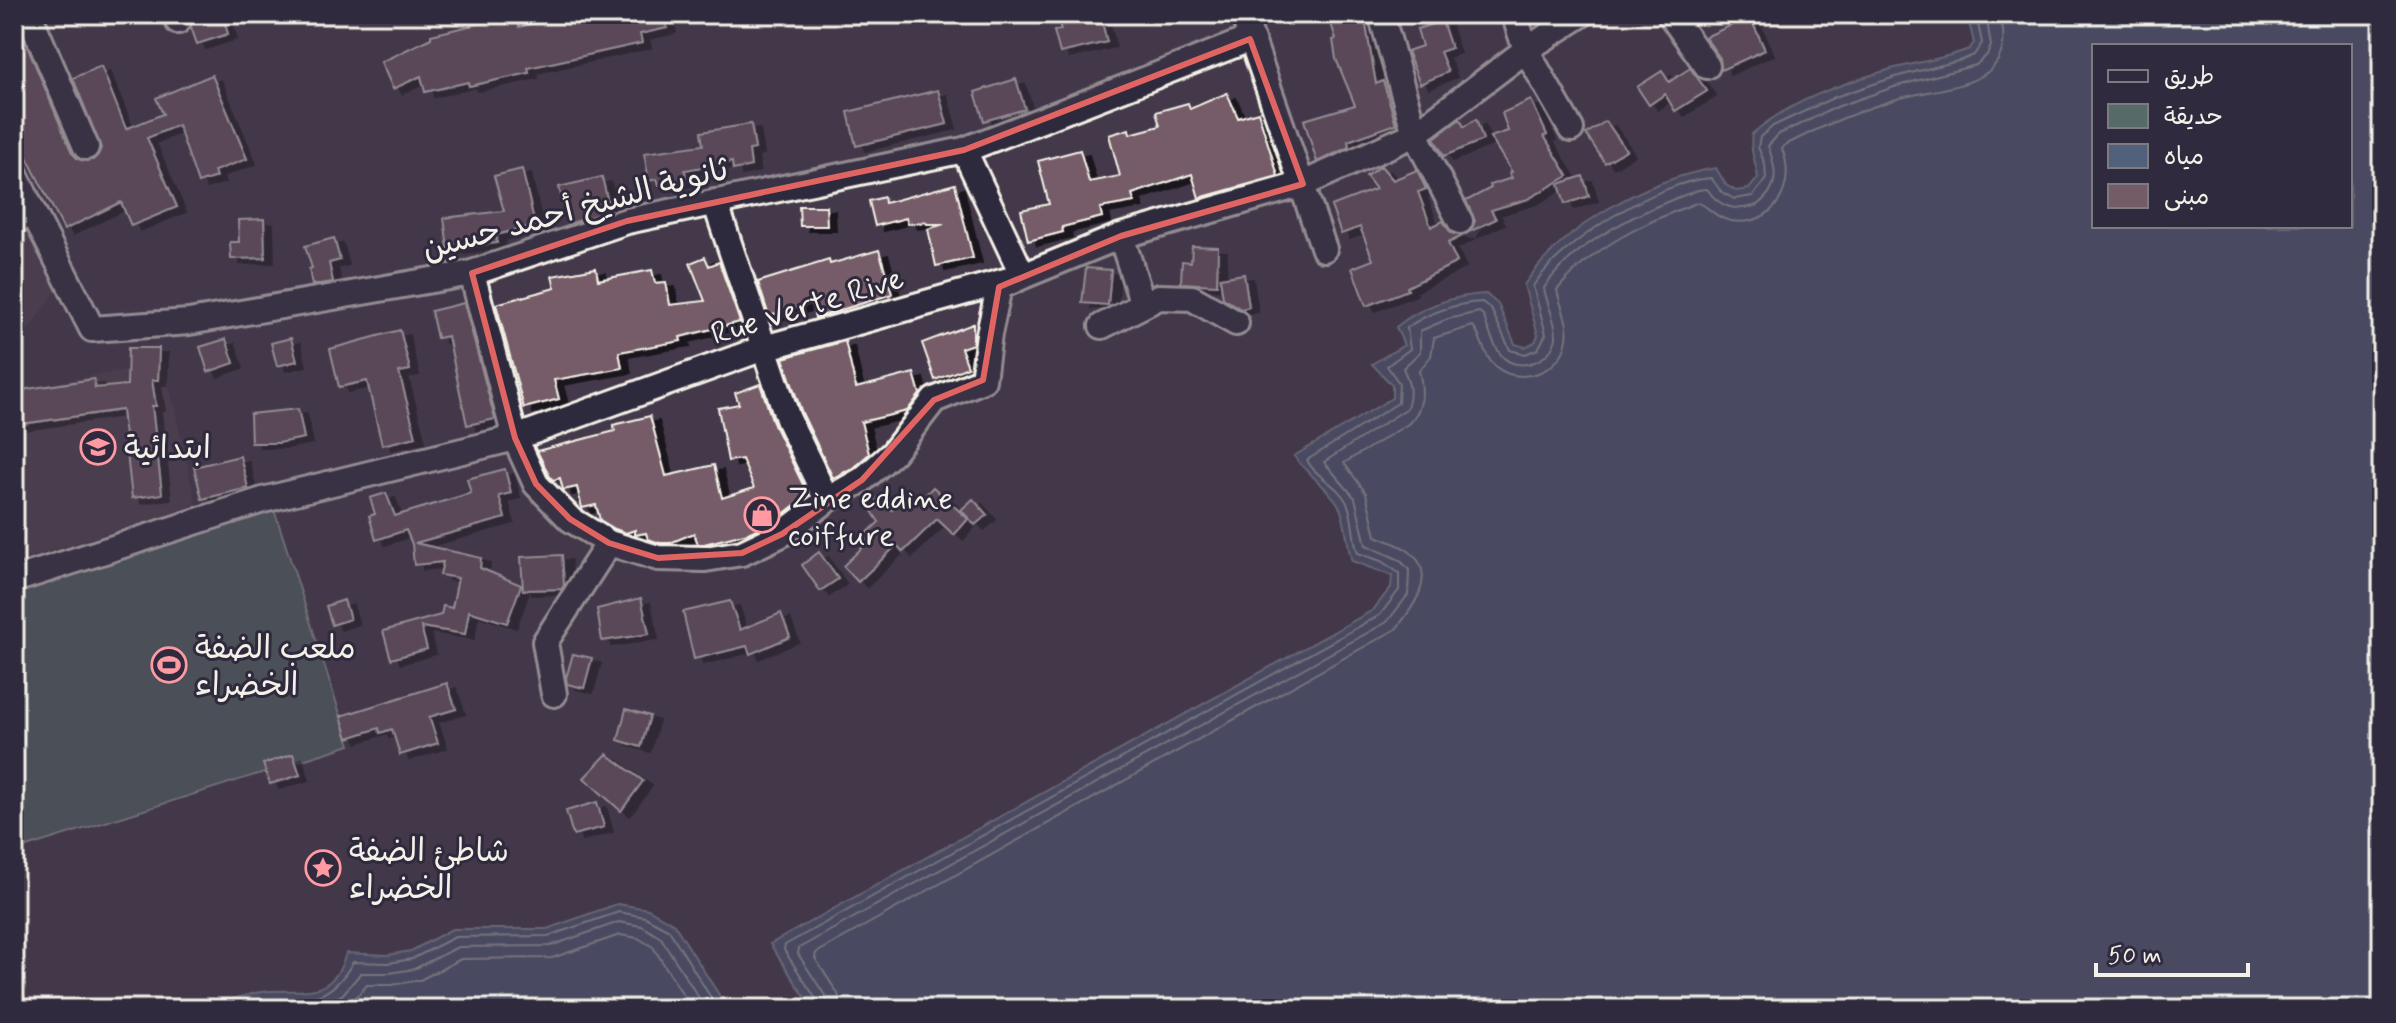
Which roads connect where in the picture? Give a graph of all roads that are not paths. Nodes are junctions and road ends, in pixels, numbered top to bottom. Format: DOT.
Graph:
graph roads {
  1 [pos="29,14"];
  2 [pos="1243,14"];
  3 [pos="1381,14"];
  4 [pos="1514,14"];
  5 [pos="1582,14"];
  6 [pos="1670,14"];
  7 [pos="1250,39"];
  8 [pos="1526,50"];
  9 [pos="1707,66"];
  10 [pos="1571,129"];
  11 [pos="1415,134"];
  12 [pos="86,147"];
  13 [pos="964,150"];
  14 [pos="14,172"];
  15 [pos="1303,184"];
  16 [pos="715,202"];
  17 [pos="24,217"];
  18 [pos="1460,221"];
  19 [pos="1121,236"];
  20 [pos="1324,249"];
  21 [pos="472,273"];
  22 [pos="1023,276"];
  23 [pos="1143,305"];
  24 [pos="1236,323"];
  25 [pos="1102,326"];
  26 [pos="764,348"];
  27 [pos="515,438"];
  28 [pos="827,500"];
  29 [pos="609,543"];
  30 [pos="14,580"];
  31 [pos="554,694"];
  1 -- 12 [label="street"];
  2 -- 7 [label="street"];
  3 -- 11 [label="street"];
  4 -- 8 [label="street"];
  5 -- 8 [label="street, Rue Verte Rive"];
  6 -- 9 [label="street"];
  7 -- 13 [label="street, ثانوية الشيخ أحمد حسين"];
  7 -- 15 [label="street"];
  8 -- 10 [label="street"];
  8 -- 11 [label="street, Rue Verte Rive"];
  11 -- 15 [label="street, Rue Verte Rive"];
  11 -- 18 [label="street"];
  13 -- 16 [label="street, ثانوية الشيخ أحمد حسين"];
  13 -- 22 [label="street"];
  14 -- 17 [label="street"];
  15 -- 19 [label="street, Rue Verte Rive"];
  15 -- 20 [label="street"];
  16 -- 21 [label="street, ثانوية الشيخ أحمد حسين"];
  16 -- 26 [label="street"];
  17 -- 21 [label="street, ثانوية الشيخ أحمد حسين"];
  19 -- 22 [label="street, Rue Verte Rive"];
  19 -- 23 [label="street"];
  21 -- 27 [label="street"];
  22 -- 26 [label="street, Rue Verte Rive"];
  22 -- 28 [label="street"];
  23 -- 24 [label="street"];
  23 -- 25 [label="street"];
  26 -- 27 [label="street, Rue Verte Rive"];
  26 -- 28 [label="street"];
  27 -- 29 [label="street"];
  27 -- 30 [label="street, Rue Verte Rive"];
  28 -- 29 [label="street"];
  29 -- 31 [label="street"];
}
